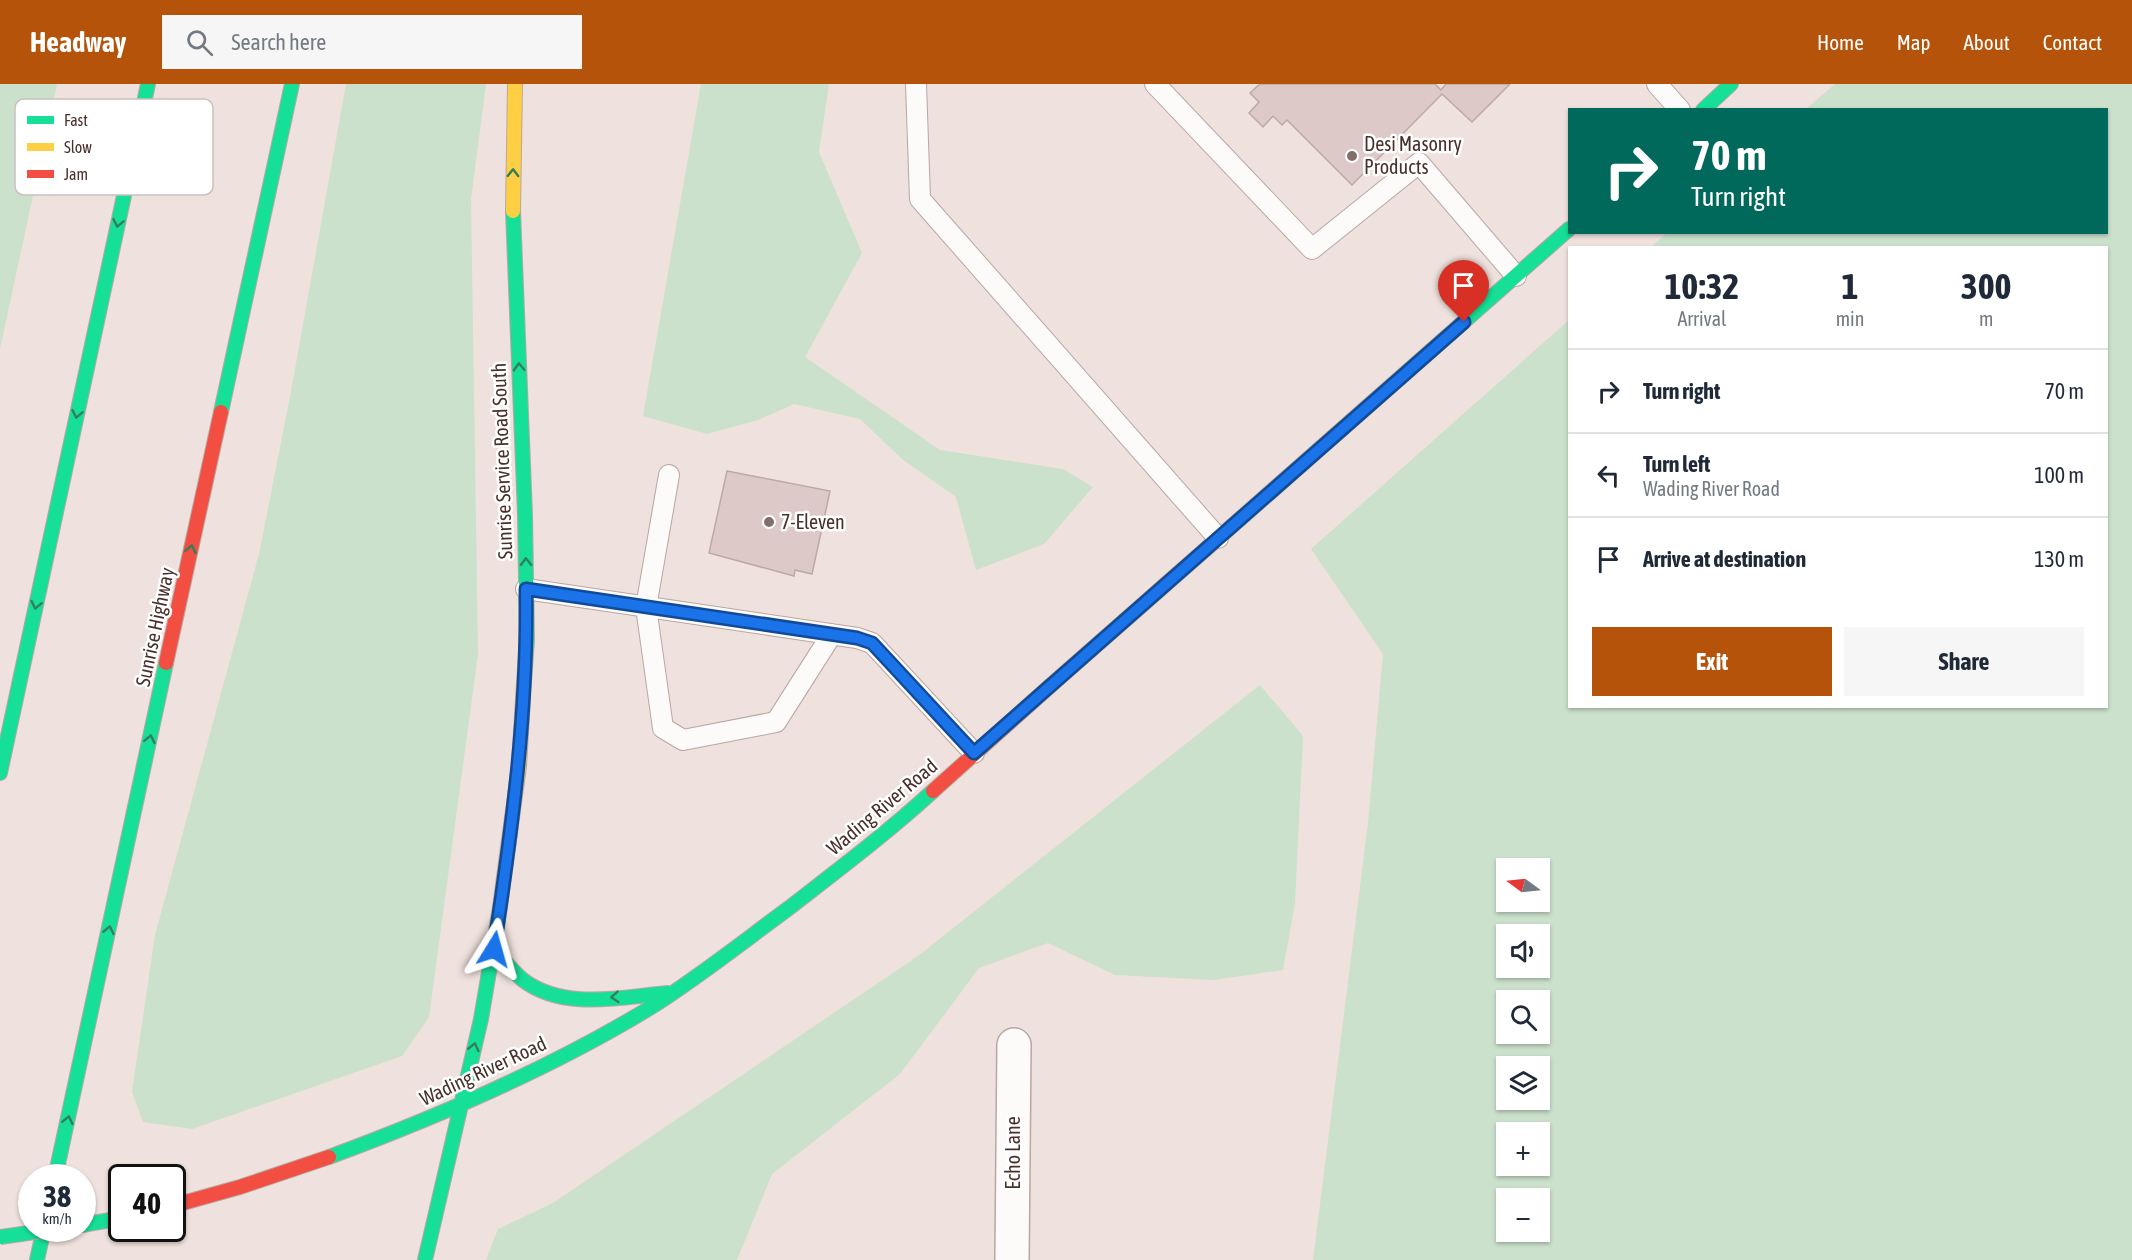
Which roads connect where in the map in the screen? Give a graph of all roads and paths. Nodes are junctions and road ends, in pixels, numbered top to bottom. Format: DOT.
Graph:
graph roads {
  1 [pos="148,84"];
  2 [pos="292,84"];
  3 [pos="515,84"];
  4 [pos="916,84"];
  5 [pos="1155,84"];
  6 [pos="1657,84"];
  7 [pos="1731,84"];
  8 [pos="145,99"];
  9 [pos="1678,108"];
  10 [pos="1705,108"];
  11 [pos="124,195"];
  12 [pos="1568,230"];
  13 [pos="1516,276"];
  14 [pos="669,476"];
  15 [pos="1218,538"];
  16 [pos="526,589"];
  17 [pos="646,607"];
  18 [pos="832,634"];
  19 [pos="974,753"];
  20 [pos="0,773"];
  21 [pos="494,949"];
  22 [pos="673,992"];
  23 [pos="1014,1045"];
  24 [pos="461,1104"];
  25 [pos="58,1164"];
  26 [pos="186,1203"];
  27 [pos="18,1234"];
  28 [pos="0,1237"];
  29 [pos="41,1242"];
  30 [pos="37,1260"];
  31 [pos="425,1260"];
  32 [pos="1012,1260"];
  1 -- 8 [label="main road, one-way"];
  25 -- 2 [label="main road, Sunrise Highway, one-way"];
  16 -- 3 [label="main road, Sunrise Service Road South, one-way"];
  4 -- 15 [label="lane"];
  5 -- 13 [label="lane"];
  6 -- 9 [label="lane"];
  7 -- 10 [label="main road"];
  11 -- 20 [label="main road, one-way"];
  12 -- 13 [label="main road, Wading River Road"];
  13 -- 15 [label="main road, Wading River Road"];
  14 -- 17 [label="lane"];
  15 -- 19 [label="main road, Wading River Road"];
  16 -- 17 [label="lane"];
  16 -- 21 [label="main road, Sunrise Service Road South"];
  17 -- 18 [label="lane"];
  17 -- 18 [label="lane"];
  18 -- 19 [label="lane"];
  19 -- 22 [label="main road, Wading River Road"];
  22 -- 21 [label="main road, one-way"];
  24 -- 21 [label="main road, Sunrise Service Road South, one-way"];
  22 -- 24 [label="main road, Wading River Road"];
  23 -- 32 [label="street, Echo Lane"];
  24 -- 26 [label="main road, Wading River Road"];
  24 -- 31 [label="main road, Sunrise Service Road South"];
  27 -- 28 [label="main road, bridge"];
  29 -- 30 [label="main road"];
}
